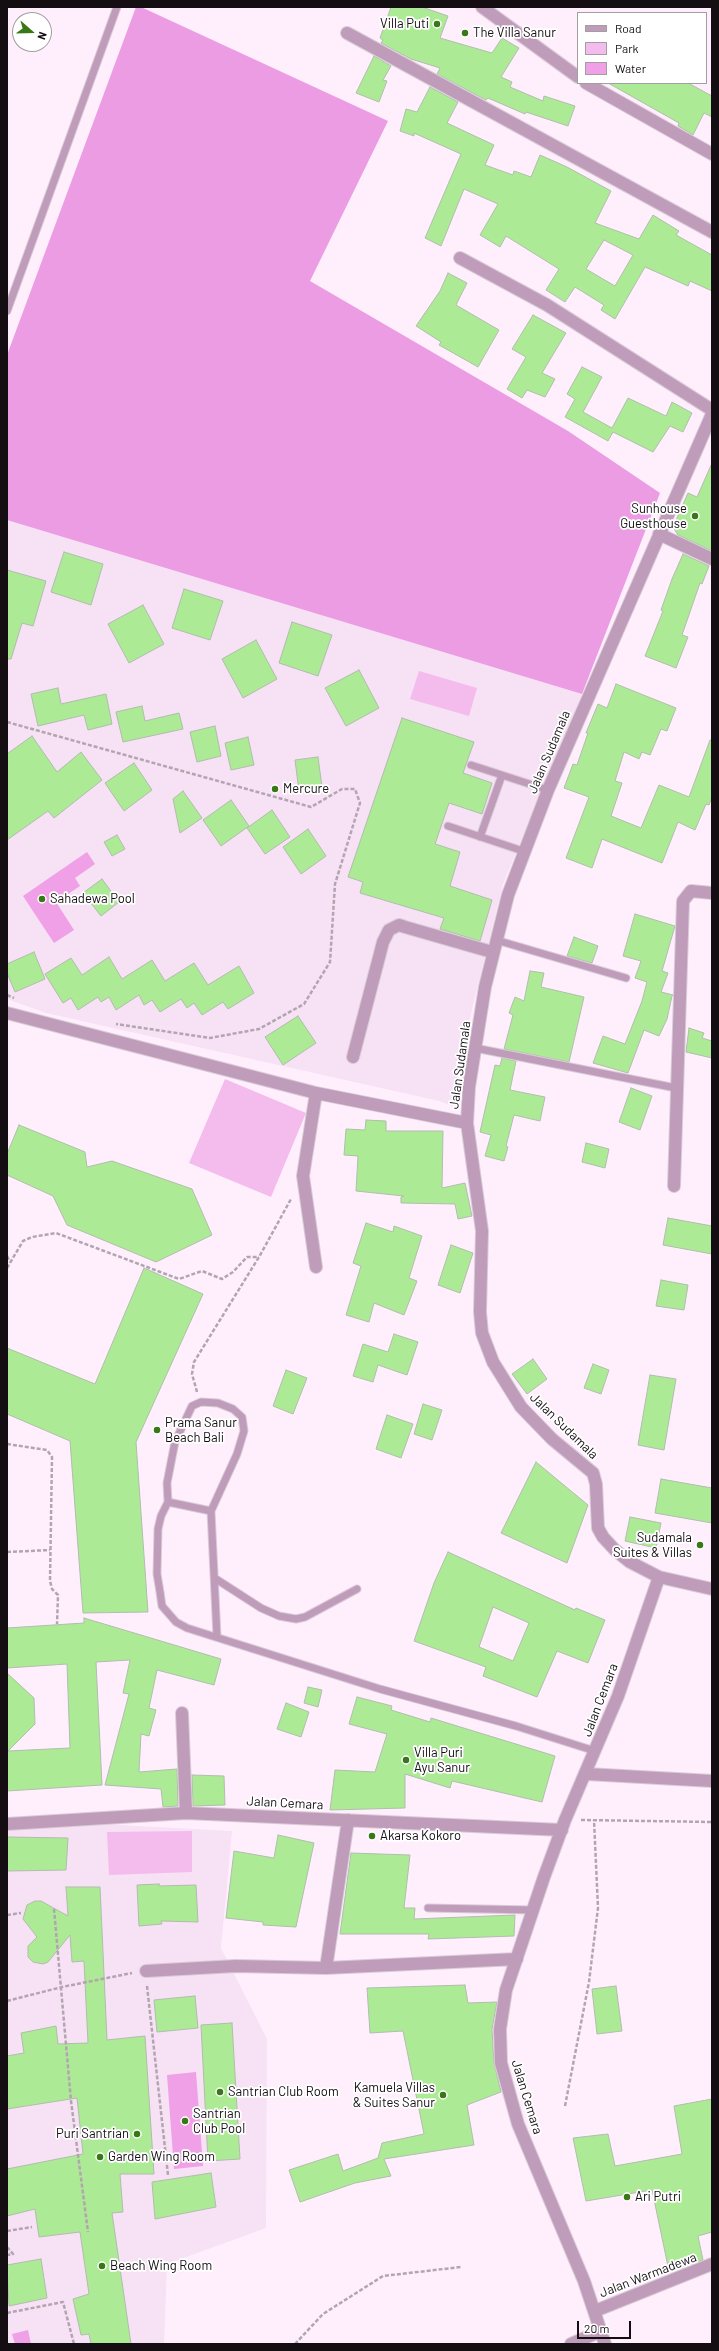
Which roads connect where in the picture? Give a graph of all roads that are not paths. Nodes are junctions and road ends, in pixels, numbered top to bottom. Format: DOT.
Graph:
graph roads {
  1 [pos="117,7"];
  2 [pos="482,7"];
  3 [pos="347,33"];
  4 [pos="577,76"];
  5 [pos="588,84"];
  6 [pos="712,154"];
  7 [pos="712,232"];
  8 [pos="460,258"];
  9 [pos="7,311"];
  10 [pos="712,410"];
  11 [pos="712,414"];
  12 [pos="709,431"];
  13 [pos="659,534"];
  14 [pos="712,560"];
  15 [pos="470,765"];
  16 [pos="502,775"];
  17 [pos="548,790"];
  18 [pos="448,826"];
  19 [pos="480,837"];
  20 [pos="523,850"];
  21 [pos="712,893"];
  22 [pos="496,940"];
  23 [pos="492,952"];
  24 [pos="626,978"];
  25 [pos="7,1013"];
  26 [pos="475,1048"];
  27 [pos="353,1057"];
  28 [pos="676,1088"];
  29 [pos="316,1093"];
  30 [pos="467,1123"];
  31 [pos="674,1186"];
  32 [pos="316,1267"];
  33 [pos="168,1502"];
  34 [pos="211,1511"];
  35 [pos="658,1577"];
  36 [pos="216,1579"];
  37 [pos="357,1589"];
  38 [pos="712,1589"];
  39 [pos="217,1637"];
  40 [pos="182,1713"];
  41 [pos="595,1751"];
  42 [pos="587,1774"];
  43 [pos="712,1781"];
  44 [pos="186,1812"];
  45 [pos="348,1820"];
  46 [pos="7,1824"];
  47 [pos="564,1825"];
  48 [pos="428,1908"];
  49 [pos="534,1910"];
  50 [pos="517,1959"];
  51 [pos="326,1968"];
  52 [pos="146,1971"];
  53 [pos="712,2264"];
  54 [pos="595,2310"];
  55 [pos="601,2331"];
  56 [pos="571,2344"];
  57 [pos="605,2344"];
  1 -- 9 [label="lane"];
  2 -- 4 [label="street"];
  3 -- 7 [label="street"];
  5 -- 6 [label="street"];
  8 -- 10 [label="street"];
  11 -- 12 [label="street, Jalan Sudamala"];
  12 -- 13 [label="street, Jalan Sudamala"];
  13 -- 14 [label="street"];
  13 -- 17 [label="street, Jalan Sudamala"];
  15 -- 16 [label="lane"];
  16 -- 17 [label="lane"];
  16 -- 19 [label="lane"];
  17 -- 20 [label="street, Jalan Sudamala"];
  18 -- 19 [label="lane"];
  19 -- 20 [label="lane"];
  20 -- 22 [label="street, Jalan Sudamala"];
  21 -- 28 [label="street"];
  22 -- 23 [label="street, Jalan Sudamala"];
  22 -- 24 [label="lane"];
  23 -- 26 [label="street, Jalan Sudamala"];
  23 -- 27 [label="street"];
  25 -- 29 [label="street"];
  26 -- 28 [label="lane"];
  26 -- 30 [label="street, Jalan Sudamala"];
  28 -- 31 [label="street"];
  29 -- 30 [label="street"];
  29 -- 32 [label="street"];
  30 -- 35 [label="street, Jalan Sudamala"];
  33 -- 34 [label="lane"];
  33 -- 34 [label="lane"];
  33 -- 39 [label="lane"];
  34 -- 36 [label="lane"];
  35 -- 38 [label="street, Jalan Sudamala"];
  35 -- 41 [label="street, Jalan Cemara"];
  36 -- 37 [label="lane"];
  36 -- 39 [label="lane"];
  39 -- 41 [label="lane"];
  40 -- 44 [label="street"];
  41 -- 42 [label="street, Jalan Cemara"];
  42 -- 43 [label="street"];
  42 -- 47 [label="street, Jalan Cemara"];
  44 -- 45 [label="street, Jalan Cemara"];
  44 -- 46 [label="street, Jalan Cemara"];
  45 -- 47 [label="street, Jalan Cemara"];
  45 -- 51 [label="street"];
  47 -- 49 [label="street, Jalan Cemara"];
  48 -- 49 [label="lane"];
  49 -- 50 [label="street, Jalan Cemara"];
  50 -- 51 [label="street"];
  50 -- 54 [label="street, Jalan Cemara"];
  51 -- 52 [label="street"];
  53 -- 54 [label="street, Jalan Warmadewa"];
  54 -- 55 [label="street, Jalan Cemara"];
  55 -- 56 [label="street"];
  55 -- 57 [label="street, Jalan Cemara"];
}
